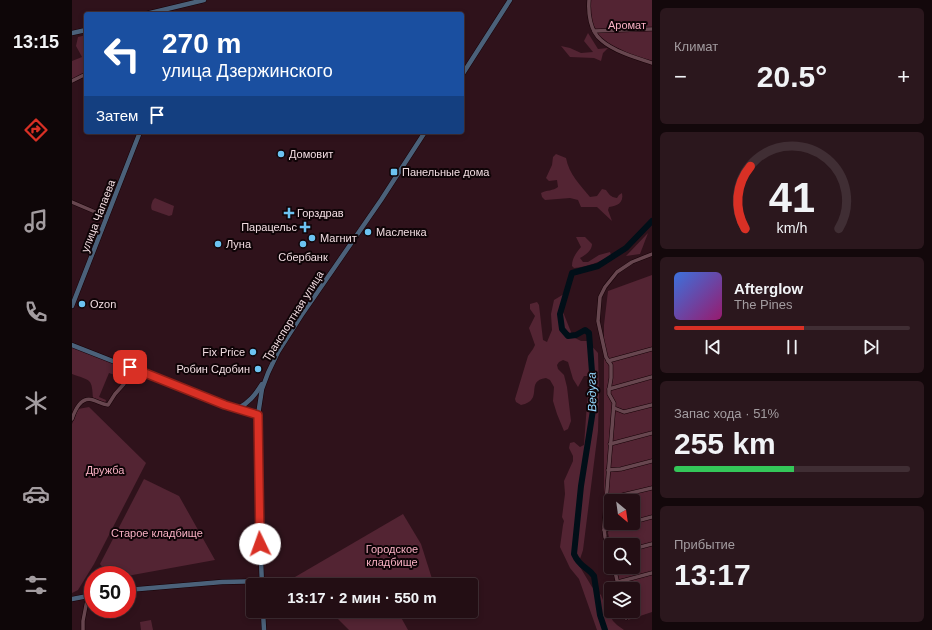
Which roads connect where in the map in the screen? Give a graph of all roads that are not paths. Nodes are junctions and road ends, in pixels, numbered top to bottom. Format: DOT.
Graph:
graph roads {
  1 [pos="204,0"];
  2 [pos="510,0"];
  3 [pos="588,0"];
  4 [pos="154,12"];
  5 [pos="652,29"];
  6 [pos="84,30"];
  7 [pos="594,31"];
  8 [pos="72,33"];
  9 [pos="652,63"];
  10 [pos="464,72"];
  11 [pos="84,75"];
  12 [pos="72,81"];
  13 [pos="139,134"];
  14 [pos="424,134"];
  15 [pos="72,202"];
  16 [pos="107,217"];
  17 [pos="652,254"];
  18 [pos="72,306"];
  19 [pos="72,344"];
  20 [pos="652,349"];
  21 [pos="608,361"];
  22 [pos="130,367"];
  23 [pos="652,377"];
  24 [pos="266,378"];
  25 [pos="609,389"];
  26 [pos="652,405"];
  27 [pos="614,408"];
  28 [pos="237,409"];
  29 [pos="258,415"];
  30 [pos="72,419"];
  31 [pos="652,433"];
  32 [pos="610,444"];
  33 [pos="652,461"];
  34 [pos="608,470"];
  35 [pos="652,488"];
  36 [pos="606,494"];
  37 [pos="627,494"];
  38 [pos="652,517"];
  39 [pos="640,520"];
  40 [pos="604,530"];
  41 [pos="606,538"];
  42 [pos="652,544"];
  43 [pos="640,547"];
  44 [pos="652,573"];
  45 [pos="616,574"];
  46 [pos="262,578"];
  47 [pos="618,582"];
  48 [pos="246,583"];
  49 [pos="136,589"];
  50 [pos="84,596"];
  51 [pos="72,598"];
  52 [pos="84,617"];
  53 [pos="263,618"];
  54 [pos="83,630"];
  55 [pos="264,630"];
  1 -- 4 [label="street"];
  2 -- 10 [label="street"];
  3 -- 7 [label="street"];
  5 -- 7 [label="street"];
  6 -- 8 [label="street"];
  7 -- 9 [label="street"];
  11 -- 12 [label="street"];
  13 -- 16 [label="street, улица Чапаева"];
  14 -- 24 [label="street, Транспортная улица"];
  15 -- 16 [label="street"];
  16 -- 18 [label="street, улица Чапаева"];
  17 -- 21 [label="street"];
  19 -- 22 [label="street"];
  20 -- 21 [label="street"];
  21 -- 25 [label="street"];
  22 -- 28 [label="street"];
  22 -- 30 [label="street"];
  23 -- 25 [label="street"];
  24 -- 28 [label="street"];
  24 -- 29 [label="street, Транспортная улица"];
  25 -- 27 [label="street"];
  26 -- 27 [label="street"];
  27 -- 32 [label="street"];
  28 -- 29 [label="street"];
  29 -- 46 [label="street, Транспортная улица"];
  31 -- 32 [label="street"];
  32 -- 34 [label="street"];
  33 -- 34 [label="street"];
  34 -- 36 [label="street"];
  35 -- 37 [label="street"];
  38 -- 39 [label="street"];
  40 -- 41 [label="street"];
  42 -- 43 [label="street"];
  44 -- 47 [label="street"];
  45 -- 47 [label="street"];
  48 -- 49 [label="street"];
  50 -- 51 [label="street"];
  52 -- 54 [label="street"];
  53 -- 55 [label="street"];
}
